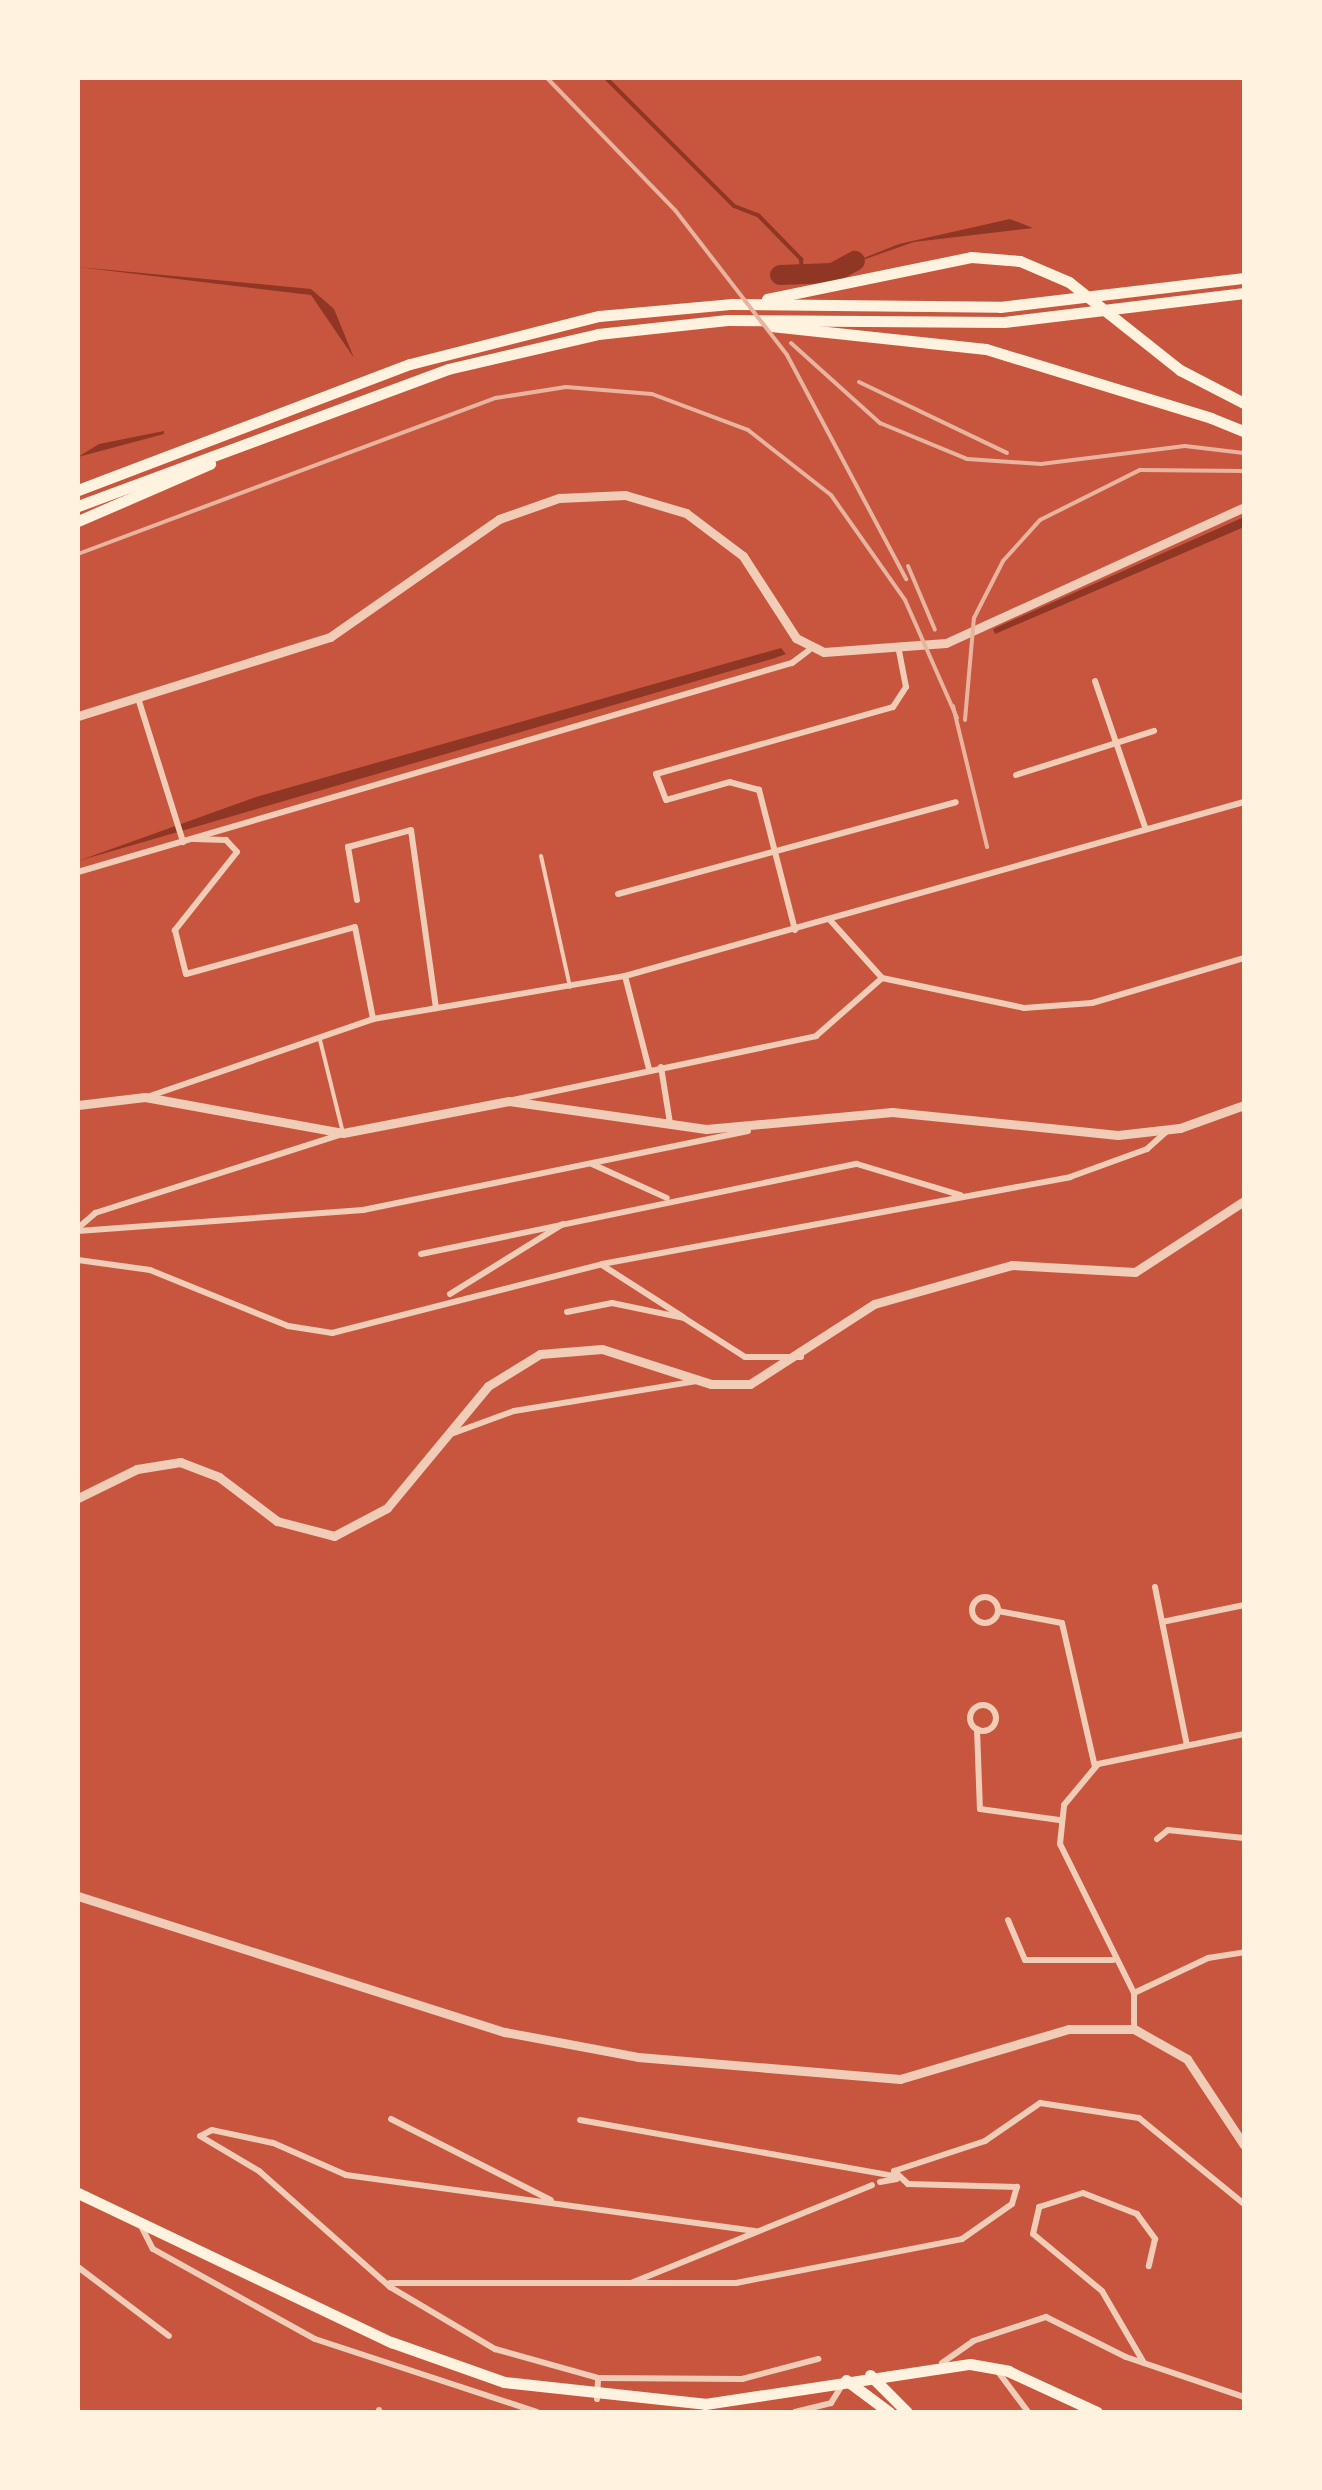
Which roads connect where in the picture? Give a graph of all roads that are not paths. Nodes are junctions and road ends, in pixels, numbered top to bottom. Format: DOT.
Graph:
graph roads {
  1 [pos="1244,278"];
  2 [pos="1244,293"];
  3 [pos="732,304"];
  4 [pos="727,320"];
  5 [pos="1244,404"];
  6 [pos="1244,431"];
  7 [pos="216,458"];
  8 [pos="78,490"];
  9 [pos="78,506"];
  10 [pos="1244,507"];
  11 [pos="78,521"];
  12 [pos="809,650"];
  13 [pos="899,652"];
  14 [pos="1094,681"];
  15 [pos="138,698"];
  16 [pos="78,716"];
  17 [pos="1154,731"];
  18 [pos="1115,742"];
  19 [pos="1016,775"];
  20 [pos="1244,799"];
  21 [pos="956,802"];
  22 [pos="1146,827"];
  23 [pos="194,839"];
  24 [pos="183,842"];
  25 [pos="775,850"];
  26 [pos="541,856"];
  27 [pos="78,872"];
  28 [pos="618,894"];
  29 [pos="357,900"];
  30 [pos="830,920"];
  31 [pos="795,930"];
  32 [pos="1244,958"];
  33 [pos="625,976"];
  34 [pos="882,978"];
  35 [pos="570,987"];
  36 [pos="436,1008"];
  37 [pos="373,1019"];
  38 [pos="320,1040"];
  39 [pos="661,1067"];
  40 [pos="649,1069"];
  41 [pos="145,1097"];
  42 [pos="509,1101"];
  43 [pos="78,1105"];
  44 [pos="1244,1105"];
  45 [pos="670,1124"];
  46 [pos="748,1131"];
  47 [pos="1168,1131"];
  48 [pos="344,1134"];
  49 [pos="592,1164"];
  50 [pos="964,1196"];
  51 [pos="668,1199"];
  52 [pos="1244,1200"];
  53 [pos="565,1223"];
  54 [pos="78,1230"];
  55 [pos="421,1254"];
  56 [pos="78,1260"];
  57 [pos="602,1264"];
  58 [pos="445,1298"];
  59 [pos="567,1312"];
  60 [pos="684,1318"];
  61 [pos="801,1357"];
  62 [pos="698,1380"];
  63 [pos="445,1437"];
  64 [pos="78,1498"];
  65 [pos="1155,1587"];
  66 [pos="1244,1605"];
  67 [pos="998,1611"];
  68 [pos="1162,1622"];
  69 [pos="977,1729"];
  70 [pos="1244,1734"];
  71 [pos="1187,1745"];
  72 [pos="1095,1767"];
  73 [pos="1060,1820"];
  74 [pos="1244,1838"];
  75 [pos="1157,1840"];
  76 [pos="78,1896"];
  77 [pos="1008,1920"];
  78 [pos="1244,1952"];
  79 [pos="1114,1960"];
  80 [pos="1134,1993"];
  81 [pos="1134,2029"];
  82 [pos="392,2119"];
  83 [pos="580,2120"];
  84 [pos="1244,2145"];
  85 [pos="896,2177"];
  86 [pos="78,2194"];
  87 [pos="551,2200"];
  88 [pos="1244,2204"];
  89 [pos="140,2223"];
  90 [pos="755,2230"];
  91 [pos="1149,2266"];
  92 [pos="78,2267"];
  93 [pos="390,2284"];
  94 [pos="630,2284"];
  95 [pos="169,2336"];
  96 [pos="818,2359"];
  97 [pos="1144,2362"];
  98 [pos="942,2363"];
  99 [pos="995,2368"];
  100 [pos="858,2377"];
  101 [pos="598,2378"];
  102 [pos="1244,2397"];
  103 [pos="596,2399"];
  104 [pos="537,2412"];
  105 [pos="795,2412"];
  106 [pos="888,2412"];
  107 [pos="908,2412"];
  108 [pos="1028,2412"];
  109 [pos="1096,2412"];
  1 -- 3 [label="main road"];
  2 -- 4 [label="main road"];
  3 -- 5 [label="main road"];
  3 -- 8 [label="main road"];
  4 -- 6 [label="main road"];
  4 -- 7 [label="main road"];
  7 -- 9 [label="main road"];
  7 -- 11 [label="main road"];
  10 -- 13 [label="street"];
  12 -- 13 [label="street"];
  12 -- 15 [label="street"];
  12 -- 23 [label="street"];
  13 -- 25 [label="street"];
  14 -- 18 [label="street"];
  15 -- 16 [label="street"];
  15 -- 24 [label="street"];
  17 -- 18 [label="street"];
  18 -- 19 [label="street"];
  18 -- 22 [label="street"];
  20 -- 22 [label="street"];
  21 -- 25 [label="street"];
  22 -- 30 [label="street"];
  23 -- 24 [label="street"];
  23 -- 37 [label="street"];
  24 -- 27 [label="street"];
  25 -- 28 [label="street"];
  25 -- 31 [label="street"];
  26 -- 35 [label="lane"];
  29 -- 36 [label="street"];
  30 -- 31 [label="street"];
  30 -- 34 [label="street"];
  31 -- 33 [label="street"];
  32 -- 34 [label="street"];
  33 -- 35 [label="street"];
  33 -- 40 [label="street"];
  34 -- 39 [label="street"];
  35 -- 36 [label="street"];
  36 -- 37 [label="street"];
  37 -- 38 [label="street"];
  38 -- 41 [label="street"];
  38 -- 48 [label="lane"];
  39 -- 40 [label="street"];
  39 -- 45 [label="street"];
  40 -- 42 [label="street"];
  41 -- 43 [label="street"];
  41 -- 48 [label="street"];
  42 -- 45 [label="street"];
  42 -- 48 [label="street"];
  44 -- 47 [label="street"];
  45 -- 46 [label="street"];
  46 -- 47 [label="street"];
  46 -- 49 [label="street"];
  47 -- 50 [label="street"];
  48 -- 54 [label="street"];
  49 -- 51 [label="street"];
  49 -- 54 [label="street"];
  50 -- 51 [label="street"];
  50 -- 57 [label="street"];
  51 -- 53 [label="street"];
  52 -- 61 [label="street"];
  53 -- 55 [label="street"];
  53 -- 58 [label="street"];
  56 -- 58 [label="street"];
  57 -- 58 [label="street"];
  57 -- 60 [label="street"];
  59 -- 60 [label="street"];
  60 -- 61 [label="street"];
  61 -- 62 [label="street"];
  62 -- 63 [label="street"];
  62 -- 63 [label="street"];
  63 -- 64 [label="street"];
  65 -- 68 [label="street"];
  66 -- 68 [label="street"];
  67 -- 67 [label="street"];
  67 -- 72 [label="street"];
  68 -- 71 [label="street"];
  69 -- 69 [label="street"];
  69 -- 73 [label="street"];
  70 -- 71 [label="street"];
  71 -- 72 [label="street"];
  72 -- 73 [label="street"];
  73 -- 79 [label="street"];
  74 -- 75 [label="street"];
  76 -- 81 [label="street"];
  77 -- 79 [label="street"];
  78 -- 80 [label="street"];
  79 -- 80 [label="street"];
  80 -- 81 [label="street"];
  81 -- 84 [label="street"];
  82 -- 87 [label="street"];
  83 -- 85 [label="street"];
  85 -- 88 [label="street"];
  85 -- 90 [label="street"];
  85 -- 94 [label="street"];
  86 -- 89 [label="main road"];
  87 -- 90 [label="street"];
  87 -- 93 [label="street"];
  89 -- 103 [label="main road"];
  89 -- 104 [label="street"];
  90 -- 94 [label="street"];
  91 -- 97 [label="street"];
  92 -- 95 [label="street"];
  93 -- 94 [label="street"];
  93 -- 101 [label="street"];
  96 -- 101 [label="street"];
  97 -- 98 [label="street"];
  97 -- 102 [label="street"];
  98 -- 99 [label="main road"];
  98 -- 100 [label="main road"];
  99 -- 108 [label="street"];
  99 -- 109 [label="main road"];
  100 -- 103 [label="main road"];
  100 -- 105 [label="street"];
  100 -- 106 [label="main road"];
  100 -- 107 [label="main road"];
  101 -- 103 [label="street"];
}
